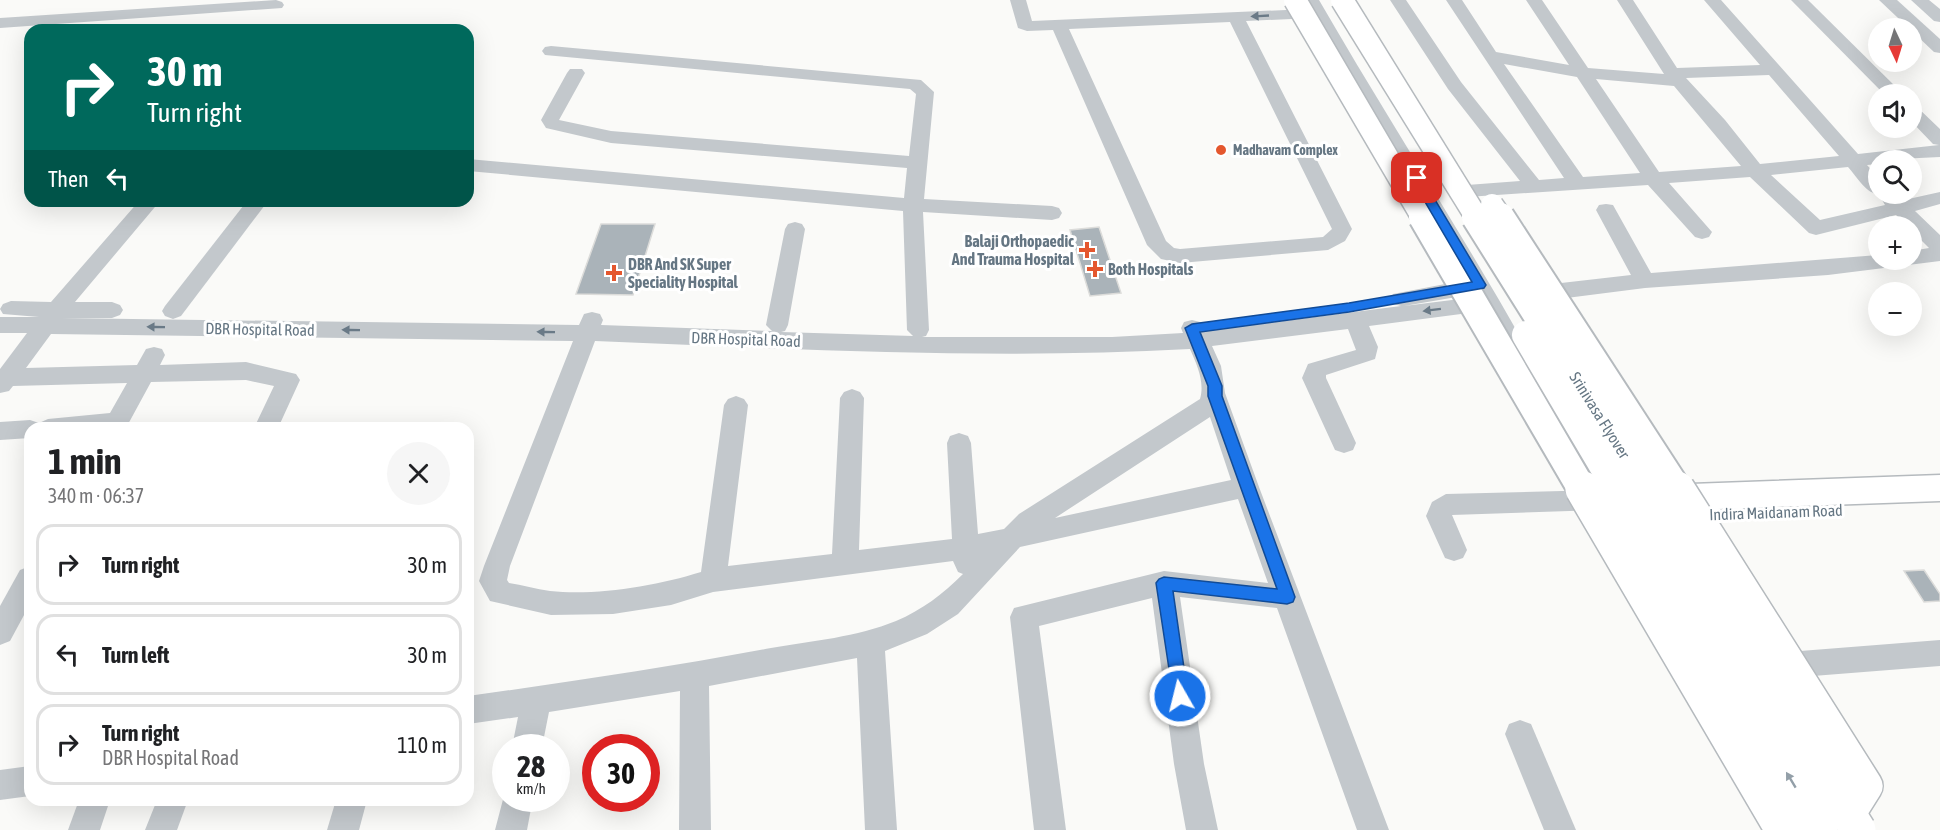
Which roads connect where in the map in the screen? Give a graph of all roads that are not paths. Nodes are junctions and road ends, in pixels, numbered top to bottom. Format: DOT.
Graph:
graph roads {
  1 [pos="1348,0"];
  2 [pos="1356,0"];
  3 [pos="1398,0"];
  4 [pos="1454,0"];
  5 [pos="1534,0"];
  6 [pos="1625,0"];
  7 [pos="1712,0"];
  8 [pos="1799,0"];
  9 [pos="1887,0"];
  10 [pos="1920,0"];
  11 [pos="1316,2"];
  12 [pos="276,5"];
  13 [pos="163,6"];
  14 [pos="1019,6"];
  15 [pos="1146,14"];
  16 [pos="1236,17"];
  17 [pos="1940,17"];
  18 [pos="0,23"];
  19 [pos="1059,25"];
  20 [pos="1940,48"];
  21 [pos="551,51"];
  22 [pos="1490,56"];
  23 [pos="1774,70"];
  24 [pos="576,73"];
  25 [pos="1583,74"];
  26 [pos="1676,77"];
  27 [pos="1884,84"];
  28 [pos="1922,122"];
  29 [pos="1940,140"];
  30 [pos="1940,151"];
  31 [pos="1853,160"];
  32 [pos="916,163"];
  33 [pos="474,166"];
  34 [pos="1755,171"];
  35 [pos="1868,177"];
  36 [pos="1653,178"];
  37 [pos="1577,183"];
  38 [pos="1534,186"];
  39 [pos="1467,191"];
  40 [pos="1940,198"];
  41 [pos="1898,204"];
  42 [pos="913,205"];
  43 [pos="145,207"];
  44 [pos="253,207"];
  45 [pos="1902,207"];
  46 [pos="1606,210"];
  47 [pos="1052,213"];
  48 [pos="795,229"];
  49 [pos="1702,232"];
  50 [pos="1940,247"];
  51 [pos="1940,254"];
  52 [pos="1922,256"];
  53 [pos="1868,263"];
  54 [pos="1645,281"];
  55 [pos="1485,294"];
  56 [pos="1535,294"];
  57 [pos="0,309"];
  58 [pos="173,311"];
  59 [pos="51,318"];
  60 [pos="1355,320"];
  61 [pos="0,325"];
  62 [pos="590,325"];
  63 [pos="777,325"];
  64 [pos="918,330"];
  65 [pos="1194,334"];
  66 [pos="149,364"];
  67 [pos="4,382"];
  68 [pos="1215,396"];
  69 [pos="852,398"];
  70 [pos="736,405"];
  71 [pos="117,422"];
  72 [pos="269,422"];
  73 [pos="24,429"];
  74 [pos="0,431"];
  75 [pos="958,443"];
  76 [pos="1344,443"];
  77 [pos="1246,487"];
  78 [pos="1940,488"];
  79 [pos="1672,506"];
  80 [pos="1940,507"];
  81 [pos="1606,509"];
  82 [pos="1007,540"];
  83 [pos="967,548"];
  84 [pos="1454,550"];
  85 [pos="845,563"];
  86 [pos="713,580"];
  87 [pos="1164,583"];
  88 [pos="968,585"];
  89 [pos="24,589"];
  90 [pos="1287,597"];
  91 [pos="0,632"];
  92 [pos="870,642"];
  93 [pos="1940,653"];
  94 [pos="1771,666"];
  95 [pos="694,676"];
  96 [pos="536,701"];
  97 [pos="474,709"];
  98 [pos="530,734"];
  99 [pos="1520,734"];
  100 [pos="24,782"];
  101 [pos="0,785"];
  102 [pos="94,806"];
  103 [pos="171,806"];
  104 [pos="349,806"];
  105 [pos="514,812"];
  106 [pos="1858,824"];
  107 [pos="84,830"];
  108 [pos="161,830"];
  109 [pos="343,830"];
  110 [pos="511,830"];
  111 [pos="695,830"];
  112 [pos="881,830"];
  113 [pos="1050,830"];
  114 [pos="1202,830"];
  115 [pos="1373,830"];
  116 [pos="1560,830"];
  117 [pos="1783,830"];
  118 [pos="1793,830"];
  119 [pos="1820,830"];
  1 -- 39 [label="street"];
  2 -- 106 [label="main road, bridge"];
  3 -- 38 [label="street"];
  4 -- 22 [label="street"];
  5 -- 25 [label="street"];
  6 -- 26 [label="street"];
  7 -- 23 [label="street"];
  8 -- 27 [label="street"];
  9 -- 20 [label="street"];
  10 -- 17 [label="street"];
  11 -- 15 [label="street"];
  11 -- 16 [label="street, one-way"];
  11 -- 55 [label="street"];
  11 -- 106 [label="main road, Srinivasa Flyover, bridge"];
  11 -- 117 [label="main road, bridge"];
  119 -- 11 [label="main road, Srinivasa Flyover, one-way, bridge"];
  12 -- 13 [label="street"];
  13 -- 18 [label="street"];
  14 -- 15 [label="street"];
  14 -- 19 [label="street"];
  15 -- 16 [label="street"];
  15 -- 19 [label="street"];
  16 -- 19 [label="street"];
  21 -- 32 [label="street"];
  22 -- 25 [label="street"];
  22 -- 37 [label="street"];
  23 -- 26 [label="street"];
  23 -- 31 [label="street"];
  24 -- 32 [label="street"];
  25 -- 26 [label="street"];
  25 -- 36 [label="street"];
  26 -- 34 [label="street"];
  28 -- 29 [label="street"];
  30 -- 31 [label="street"];
  31 -- 34 [label="street"];
  31 -- 35 [label="street"];
  32 -- 42 [label="street"];
  33 -- 42 [label="street"];
  34 -- 36 [label="street"];
  34 -- 45 [label="street"];
  36 -- 37 [label="street"];
  36 -- 49 [label="street"];
  37 -- 38 [label="street"];
  38 -- 39 [label="street"];
  39 -- 56 [label="street"];
  40 -- 45 [label="street"];
  41 -- 45 [label="street"];
  42 -- 47 [label="street"];
  42 -- 64 [label="street"];
  43 -- 59 [label="street"];
  44 -- 58 [label="street"];
  45 -- 50 [label="street"];
  46 -- 54 [label="street"];
  48 -- 63 [label="street"];
  51 -- 52 [label="street"];
  53 -- 54 [label="street"];
  54 -- 56 [label="street"];
  55 -- 60 [label="street, DBR Hospital Road, one-way"];
  55 -- 65 [label="street, DBR Hospital Road"];
  55 -- 81 [label="street"];
  56 -- 79 [label="street"];
  57 -- 59 [label="street, DBR Hospital Road"];
  58 -- 59 [label="street, DBR Hospital Road"];
  58 -- 62 [label="street, DBR Hospital Road"];
  59 -- 61 [label="street, DBR Hospital Road"];
  62 -- 59 [label="street, DBR Hospital Road, one-way"];
  59 -- 67 [label="street"];
  60 -- 65 [label="street, DBR Hospital Road"];
  60 -- 76 [label="street"];
  62 -- 63 [label="street, DBR Hospital Road"];
  62 -- 65 [label="street, DBR Hospital Road"];
  62 -- 86 [label="street"];
  63 -- 64 [label="street, DBR Hospital Road"];
  64 -- 65 [label="street, DBR Hospital Road"];
  65 -- 68 [label="street"];
  66 -- 67 [label="street"];
  66 -- 71 [label="street"];
  66 -- 72 [label="street"];
  68 -- 77 [label="street"];
  68 -- 82 [label="street"];
  69 -- 85 [label="street"];
  70 -- 86 [label="street"];
  73 -- 74 [label="street"];
  75 -- 83 [label="street"];
  77 -- 82 [label="street"];
  77 -- 90 [label="street"];
  78 -- 79 [label="main road"];
  79 -- 80 [label="main road, Indira Maidanam Road"];
  79 -- 81 [label="main road, Indira Maidanam Road"];
  79 -- 94 [label="street"];
  81 -- 84 [label="street"];
  81 -- 118 [label="street"];
  82 -- 83 [label="street"];
  82 -- 88 [label="street"];
  83 -- 85 [label="street"];
  83 -- 88 [label="street"];
  85 -- 86 [label="street"];
  87 -- 90 [label="street"];
  87 -- 113 [label="street"];
  87 -- 114 [label="street"];
  88 -- 92 [label="street"];
  89 -- 91 [label="street"];
  90 -- 115 [label="street"];
  92 -- 95 [label="street"];
  92 -- 112 [label="street"];
  93 -- 94 [label="street"];
  94 -- 106 [label="street"];
  95 -- 96 [label="street"];
  95 -- 111 [label="street"];
  96 -- 97 [label="street"];
  96 -- 98 [label="street"];
  99 -- 116 [label="street"];
  100 -- 101 [label="street"];
  102 -- 107 [label="street"];
  103 -- 108 [label="street"];
  104 -- 109 [label="street"];
  105 -- 110 [label="street"];
}
